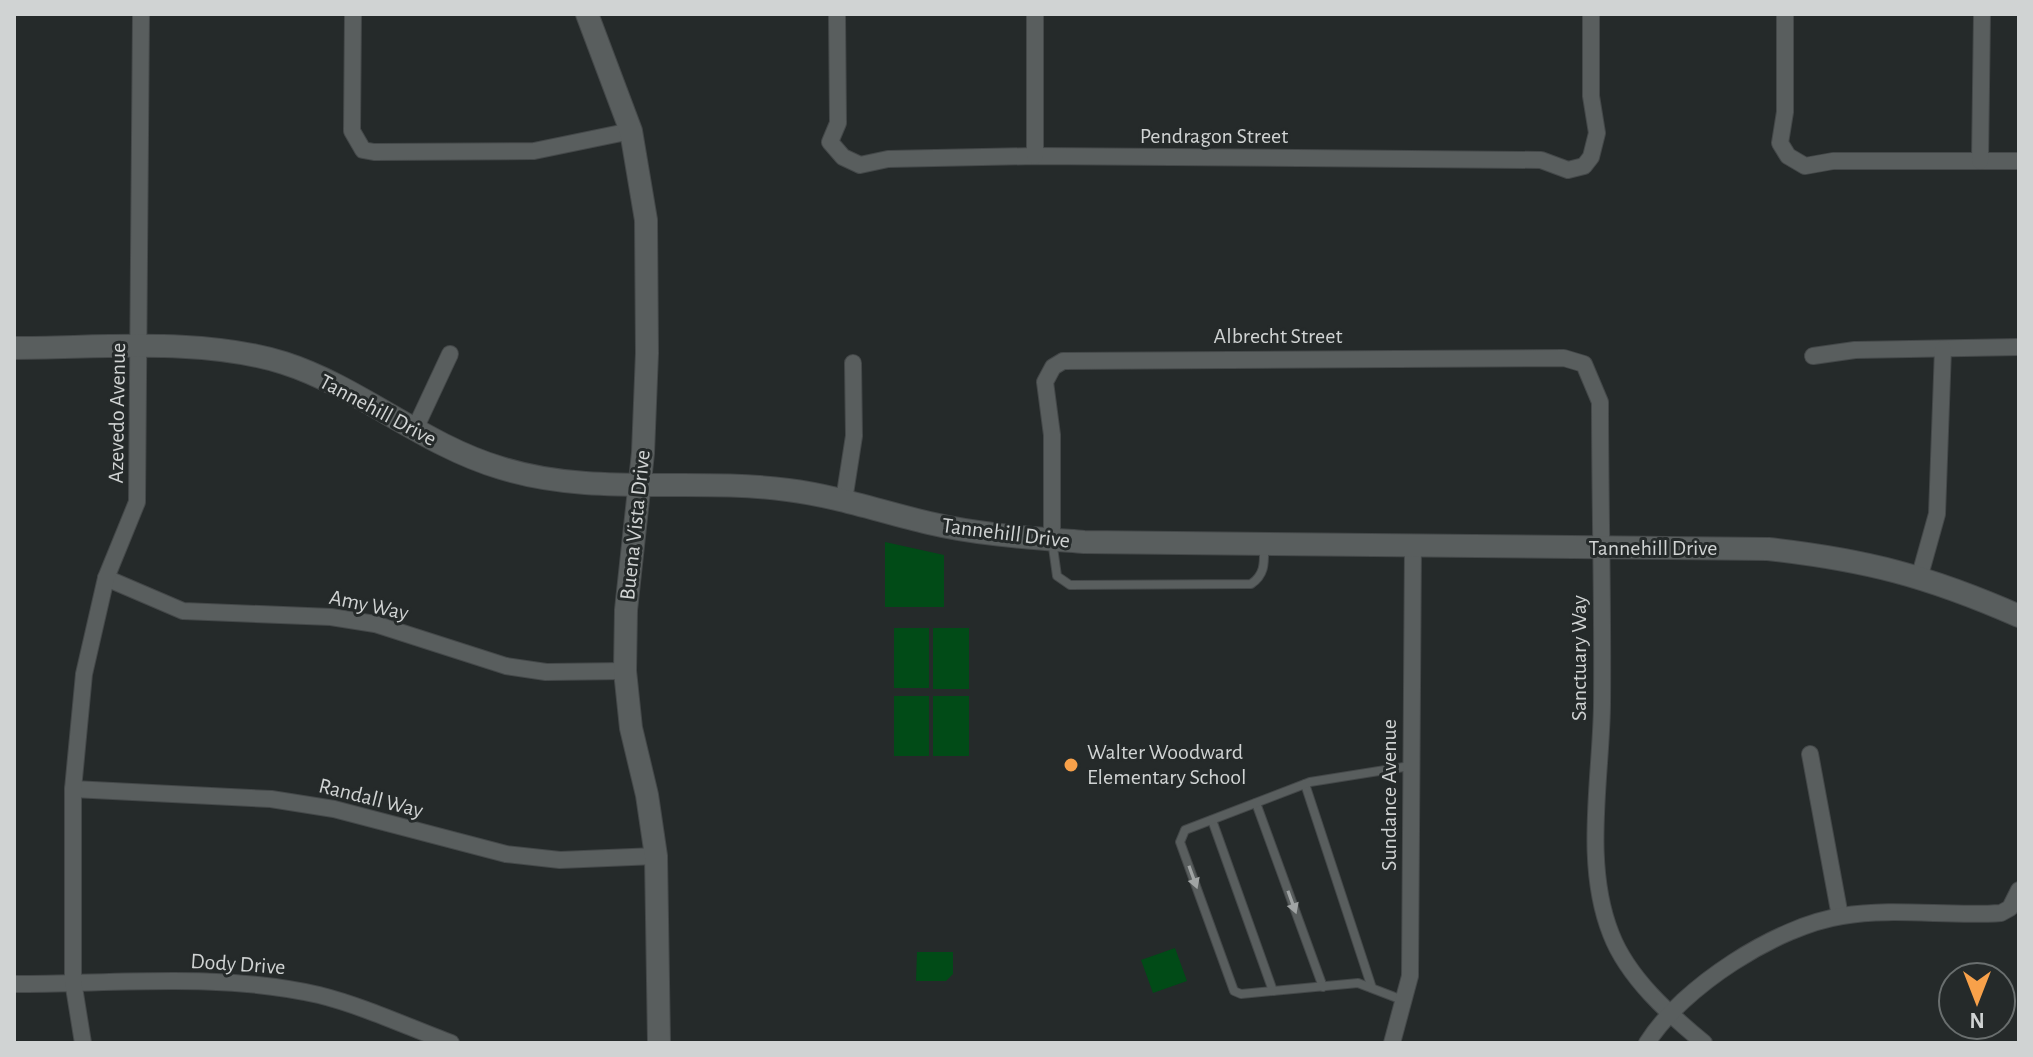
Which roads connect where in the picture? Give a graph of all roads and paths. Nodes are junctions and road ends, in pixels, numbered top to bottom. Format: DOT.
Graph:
graph roads {
  1 [pos="141,14"];
  2 [pos="353,14"];
  3 [pos="587,14"];
  4 [pos="837,14"];
  5 [pos="1035,14"];
  6 [pos="1591,14"];
  7 [pos="1785,14"];
  8 [pos="1982,14"];
  9 [pos="631,131"];
  10 [pos="1035,156"];
  11 [pos="1980,161"];
  12 [pos="2019,161"];
  13 [pos="2019,347"];
  14 [pos="14,348"];
  15 [pos="141,348"];
  16 [pos="1943,349"];
  17 [pos="450,354"];
  18 [pos="1813,356"];
  19 [pos="1504,358"];
  20 [pos="853,363"];
  21 [pos="414,431"];
  22 [pos="640,483"];
  23 [pos="844,500"];
  24 [pos="1052,539"];
  25 [pos="1264,544"];
  26 [pos="1413,544"];
  27 [pos="1600,549"];
  28 [pos="1920,575"];
  29 [pos="106,578"];
  30 [pos="2019,616"];
  31 [pos="625,671"];
  32 [pos="1810,754"];
  33 [pos="1410,766"];
  34 [pos="1305,784"];
  35 [pos="73,789"];
  36 [pos="1256,803"];
  37 [pos="1212,820"];
  38 [pos="656,856"];
  39 [pos="2019,890"];
  40 [pos="1840,916"];
  41 [pos="73,981"];
  42 [pos="14,984"];
  43 [pos="1323,987"];
  44 [pos="1372,988"];
  45 [pos="1273,991"];
  46 [pos="1405,1001"];
  47 [pos="1671,1015"];
  48 [pos="83,1043"];
  49 [pos="451,1043"];
  50 [pos="659,1043"];
  51 [pos="1392,1043"];
  52 [pos="1647,1043"];
  53 [pos="1704,1043"];
  1 -- 15 [label="street, Azevedo Avenue"];
  2 -- 9 [label="street"];
  3 -- 9 [label="street, Buena Vista Drive"];
  4 -- 10 [label="street, Pendragon Street"];
  5 -- 10 [label="street"];
  6 -- 10 [label="street, Pendragon Street"];
  7 -- 11 [label="street"];
  8 -- 11 [label="street"];
  9 -- 22 [label="street, Buena Vista Drive"];
  11 -- 12 [label="street"];
  13 -- 16 [label="street"];
  14 -- 15 [label="street, Tannehill Drive"];
  15 -- 21 [label="street, Tannehill Drive"];
  15 -- 29 [label="street, Azevedo Avenue"];
  16 -- 18 [label="street"];
  16 -- 28 [label="street"];
  17 -- 21 [label="street"];
  19 -- 24 [label="street, Albrecht Street"];
  19 -- 27 [label="street, Sanctuary Way"];
  20 -- 23 [label="street"];
  21 -- 22 [label="street, Tannehill Drive"];
  22 -- 23 [label="street, Tannehill Drive"];
  22 -- 31 [label="street, Buena Vista Drive"];
  23 -- 24 [label="street, Tannehill Drive"];
  24 -- 25 [label="street, Tannehill Drive"];
  24 -- 25 [label="lane"];
  25 -- 26 [label="street, Tannehill Drive"];
  26 -- 27 [label="street, Tannehill Drive"];
  26 -- 33 [label="street, Sundance Avenue"];
  27 -- 28 [label="street, Tannehill Drive"];
  27 -- 47 [label="street, Sanctuary Way"];
  28 -- 30 [label="street, Tannehill Drive"];
  29 -- 31 [label="street, Amy Way"];
  29 -- 35 [label="street, Azevedo Avenue"];
  31 -- 38 [label="street, Buena Vista Drive"];
  32 -- 40 [label="street"];
  33 -- 34 [label="lane"];
  33 -- 46 [label="street, Sundance Avenue"];
  34 -- 36 [label="lane"];
  34 -- 44 [label="lane"];
  35 -- 38 [label="street, Randall Way"];
  35 -- 41 [label="street, Azevedo Avenue"];
  36 -- 37 [label="lane"];
  36 -- 43 [label="lane, one-way"];
  37 -- 45 [label="lane"];
  37 -- 45 [label="lane, one-way"];
  38 -- 50 [label="street, Buena Vista Drive"];
  39 -- 40 [label="street"];
  40 -- 47 [label="street"];
  41 -- 42 [label="street, Dody Drive"];
  41 -- 48 [label="street, Azevedo Avenue"];
  41 -- 49 [label="street, Dody Drive"];
  43 -- 44 [label="lane"];
  43 -- 45 [label="lane"];
  44 -- 46 [label="lane"];
  46 -- 51 [label="street, Sundance Avenue"];
  47 -- 52 [label="street"];
  47 -- 53 [label="street, Sanctuary Way"];
}
